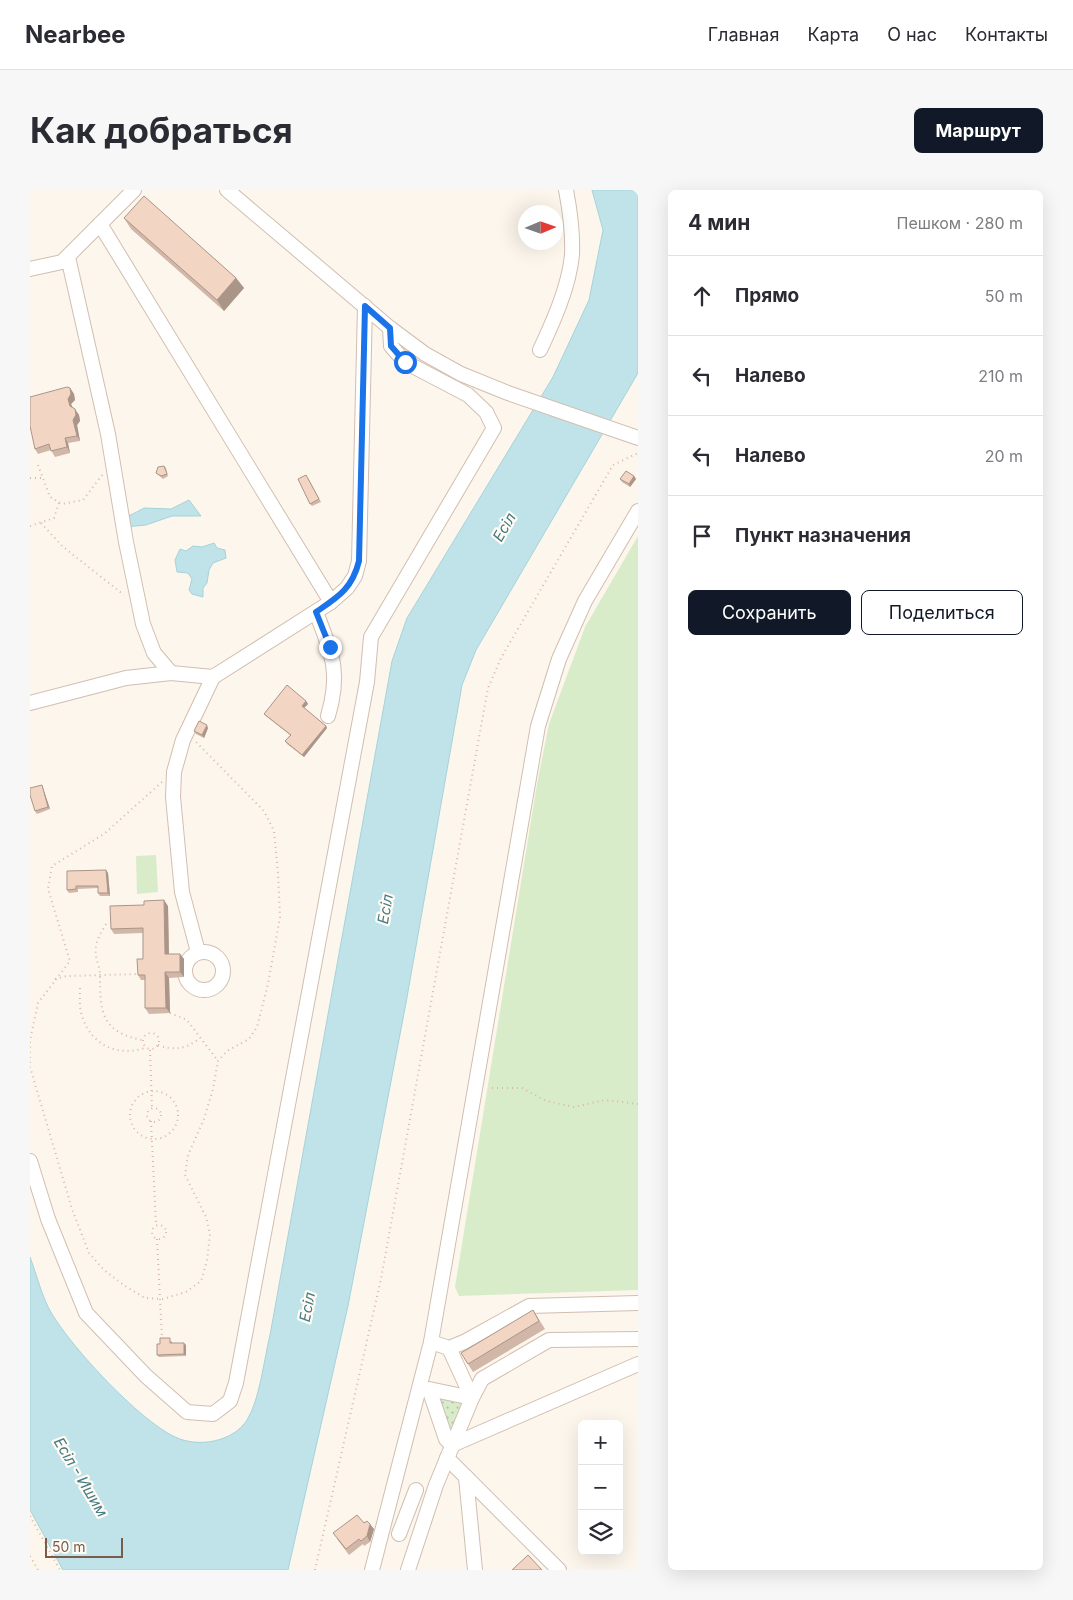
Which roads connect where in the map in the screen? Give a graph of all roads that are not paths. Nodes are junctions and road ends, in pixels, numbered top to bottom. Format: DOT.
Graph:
graph roads {
  1 [pos="134,190"];
  2 [pos="227,190"];
  3 [pos="566,190"];
  4 [pos="100,224"];
  5 [pos="68,257"];
  6 [pos="30,269"];
  7 [pos="365,306"];
  8 [pos="390,328"];
  9 [pos="540,350"];
  10 [pos="638,438"];
  11 [pos="638,511"];
  12 [pos="331,602"];
  13 [pos="316,612"];
  14 [pos="171,673"];
  15 [pos="213,677"];
  16 [pos="30,703"];
  17 [pos="328,716"];
  18 [pos="198,952"];
  19 [pos="30,1161"];
  20 [pos="638,1303"];
  21 [pos="638,1339"];
  22 [pos="431,1342"];
  23 [pos="449,1348"];
  24 [pos="638,1364"];
  25 [pos="472,1398"];
  26 [pos="452,1445"];
  27 [pos="447,1458"];
  28 [pos="466,1477"];
  29 [pos="416,1490"];
  30 [pos="399,1534"];
  31 [pos="372,1570"];
  32 [pos="408,1570"];
  33 [pos="475,1570"];
  34 [pos="559,1570"];
  1 -- 4 [label="street"];
  2 -- 7 [label="street"];
  3 -- 9 [label="street"];
  4 -- 5 [label="street"];
  4 -- 12 [label="street"];
  5 -- 6 [label="street"];
  5 -- 14 [label="street"];
  7 -- 8 [label="street"];
  7 -- 12 [label="street"];
  8 -- 10 [label="street"];
  8 -- 19 [label="street"];
  11 -- 22 [label="street"];
  12 -- 13 [label="street"];
  13 -- 15 [label="street"];
  13 -- 17 [label="street"];
  14 -- 15 [label="street"];
  14 -- 16 [label="street"];
  15 -- 18 [label="street"];
  20 -- 23 [label="street"];
  21 -- 25 [label="street"];
  22 -- 23 [label="street"];
  22 -- 31 [label="street"];
  23 -- 25 [label="street"];
  24 -- 26 [label="street"];
  25 -- 26 [label="street"];
  25 -- 26 [label="street"];
  26 -- 27 [label="street"];
  27 -- 28 [label="street"];
  27 -- 32 [label="street"];
  28 -- 33 [label="street"];
  28 -- 34 [label="street"];
  29 -- 30 [label="street"];
}
